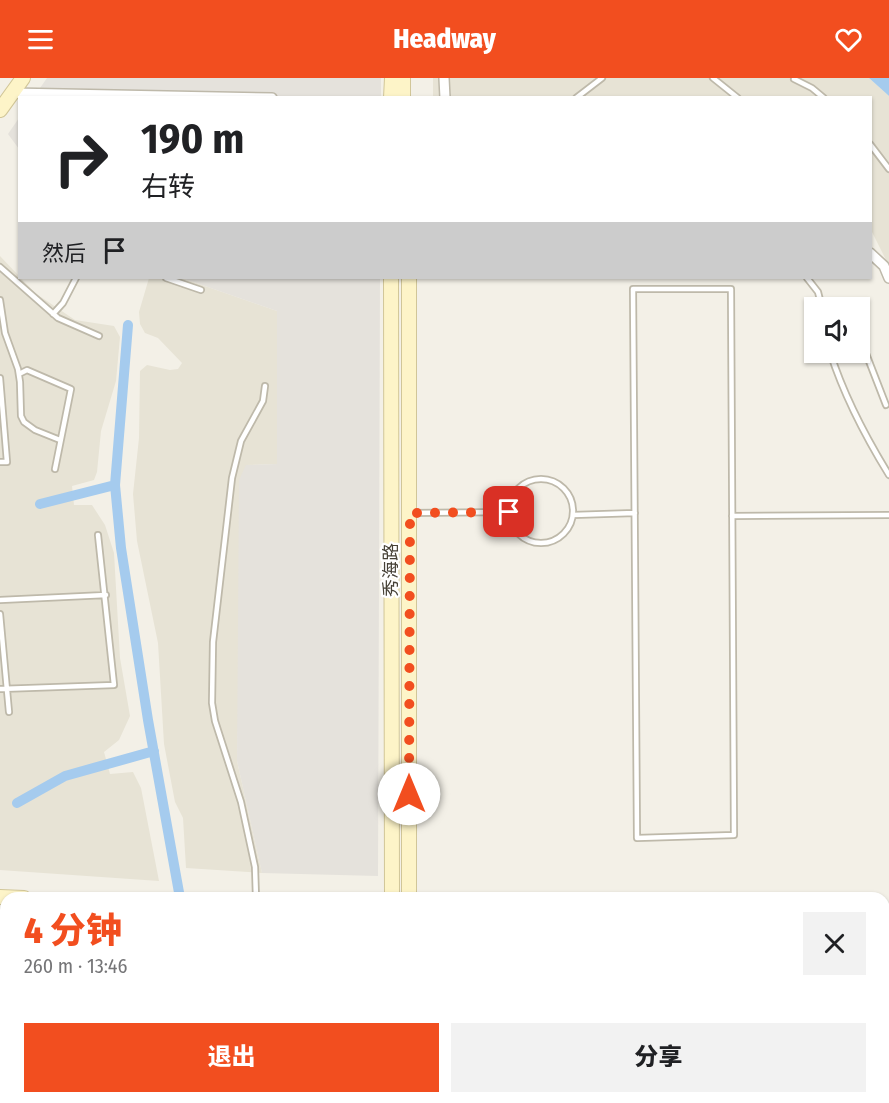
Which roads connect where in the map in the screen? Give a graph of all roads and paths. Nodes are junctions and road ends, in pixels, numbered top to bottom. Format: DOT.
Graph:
graph roads {
  1 [pos="23,78"];
  2 [pos="392,78"];
  3 [pos="403,78"];
  4 [pos="444,78"];
  5 [pos="602,78"];
  6 [pos="713,78"];
  7 [pos="794,79"];
  8 [pos="12,93"];
  9 [pos="168,96"];
  10 [pos="392,96"];
  11 [pos="403,96"];
  12 [pos="445,96"];
  13 [pos="579,96"];
  14 [pos="736,96"];
  15 [pos="822,96"];
  16 [pos="0,110"];
  17 [pos="872,147"];
  18 [pos="889,169"];
  19 [pos="872,254"];
  20 [pos="0,267"];
  21 [pos="889,278"];
  22 [pos="76,279"];
  23 [pos="169,279"];
  24 [pos="391,279"];
  25 [pos="410,279"];
  26 [pos="808,279"];
  27 [pos="201,290"];
  28 [pos="819,297"];
  29 [pos="0,300"];
  30 [pos="54,314"];
  31 [pos="99,336"];
  32 [pos="834,363"];
  33 [pos="870,363"];
  34 [pos="18,374"];
  35 [pos="0,378"];
  36 [pos="265,386"];
  37 [pos="886,405"];
  38 [pos="60,440"];
  39 [pos="0,462"];
  40 [pos="55,469"];
  41 [pos="888,472"];
  42 [pos="509,512"];
  43 [pos="410,513"];
  44 [pos="635,513"];
  45 [pos="573,515"];
  46 [pos="889,515"];
  47 [pos="732,516"];
  48 [pos="98,535"];
  49 [pos="391,557"];
  50 [pos="410,557"];
  51 [pos="106,595"];
  52 [pos="0,600"];
  53 [pos="0,614"];
  54 [pos="6,688"];
  55 [pos="0,689"];
  56 [pos="9,712"];
  57 [pos="256,892"];
  58 [pos="390,892"];
  59 [pos="410,892"];
  1 -- 8 [label="main road"];
  2 -- 10 [label="main road"];
  3 -- 11 [label="main road"];
  4 -- 12 [label="street"];
  5 -- 13 [label="lane"];
  6 -- 14 [label="lane"];
  7 -- 15 [label="lane"];
  8 -- 9 [label="street"];
  8 -- 16 [label="main road"];
  17 -- 18 [label="lane"];
  19 -- 21 [label="street"];
  20 -- 30 [label="lane"];
  22 -- 30 [label="lane"];
  23 -- 27 [label="lane"];
  24 -- 49 [label="main road, 秀海路"];
  25 -- 43 [label="main road, 秀海路"];
  26 -- 28 [label="lane"];
  29 -- 34 [label="lane"];
  30 -- 31 [label="lane"];
  32 -- 41 [label="lane"];
  33 -- 37 [label="lane"];
  34 -- 38 [label="lane"];
  34 -- 38 [label="lane"];
  35 -- 39 [label="lane"];
  36 -- 57 [label="lane"];
  38 -- 40 [label="lane"];
  42 -- 43 [label="lane"];
  42 -- 45 [label="lane"];
  42 -- 45 [label="lane"];
  43 -- 50 [label="main road, 秀海路"];
  44 -- 45 [label="lane"];
  44 -- 47 [label="lane"];
  44 -- 47 [label="lane"];
  46 -- 47 [label="lane"];
  48 -- 51 [label="lane"];
  49 -- 50 [label="street"];
  49 -- 58 [label="main road, 秀海路"];
  50 -- 59 [label="main road, 秀海路"];
  51 -- 52 [label="lane"];
  51 -- 54 [label="lane"];
  53 -- 54 [label="lane"];
  54 -- 55 [label="lane"];
  54 -- 56 [label="lane"];
}
